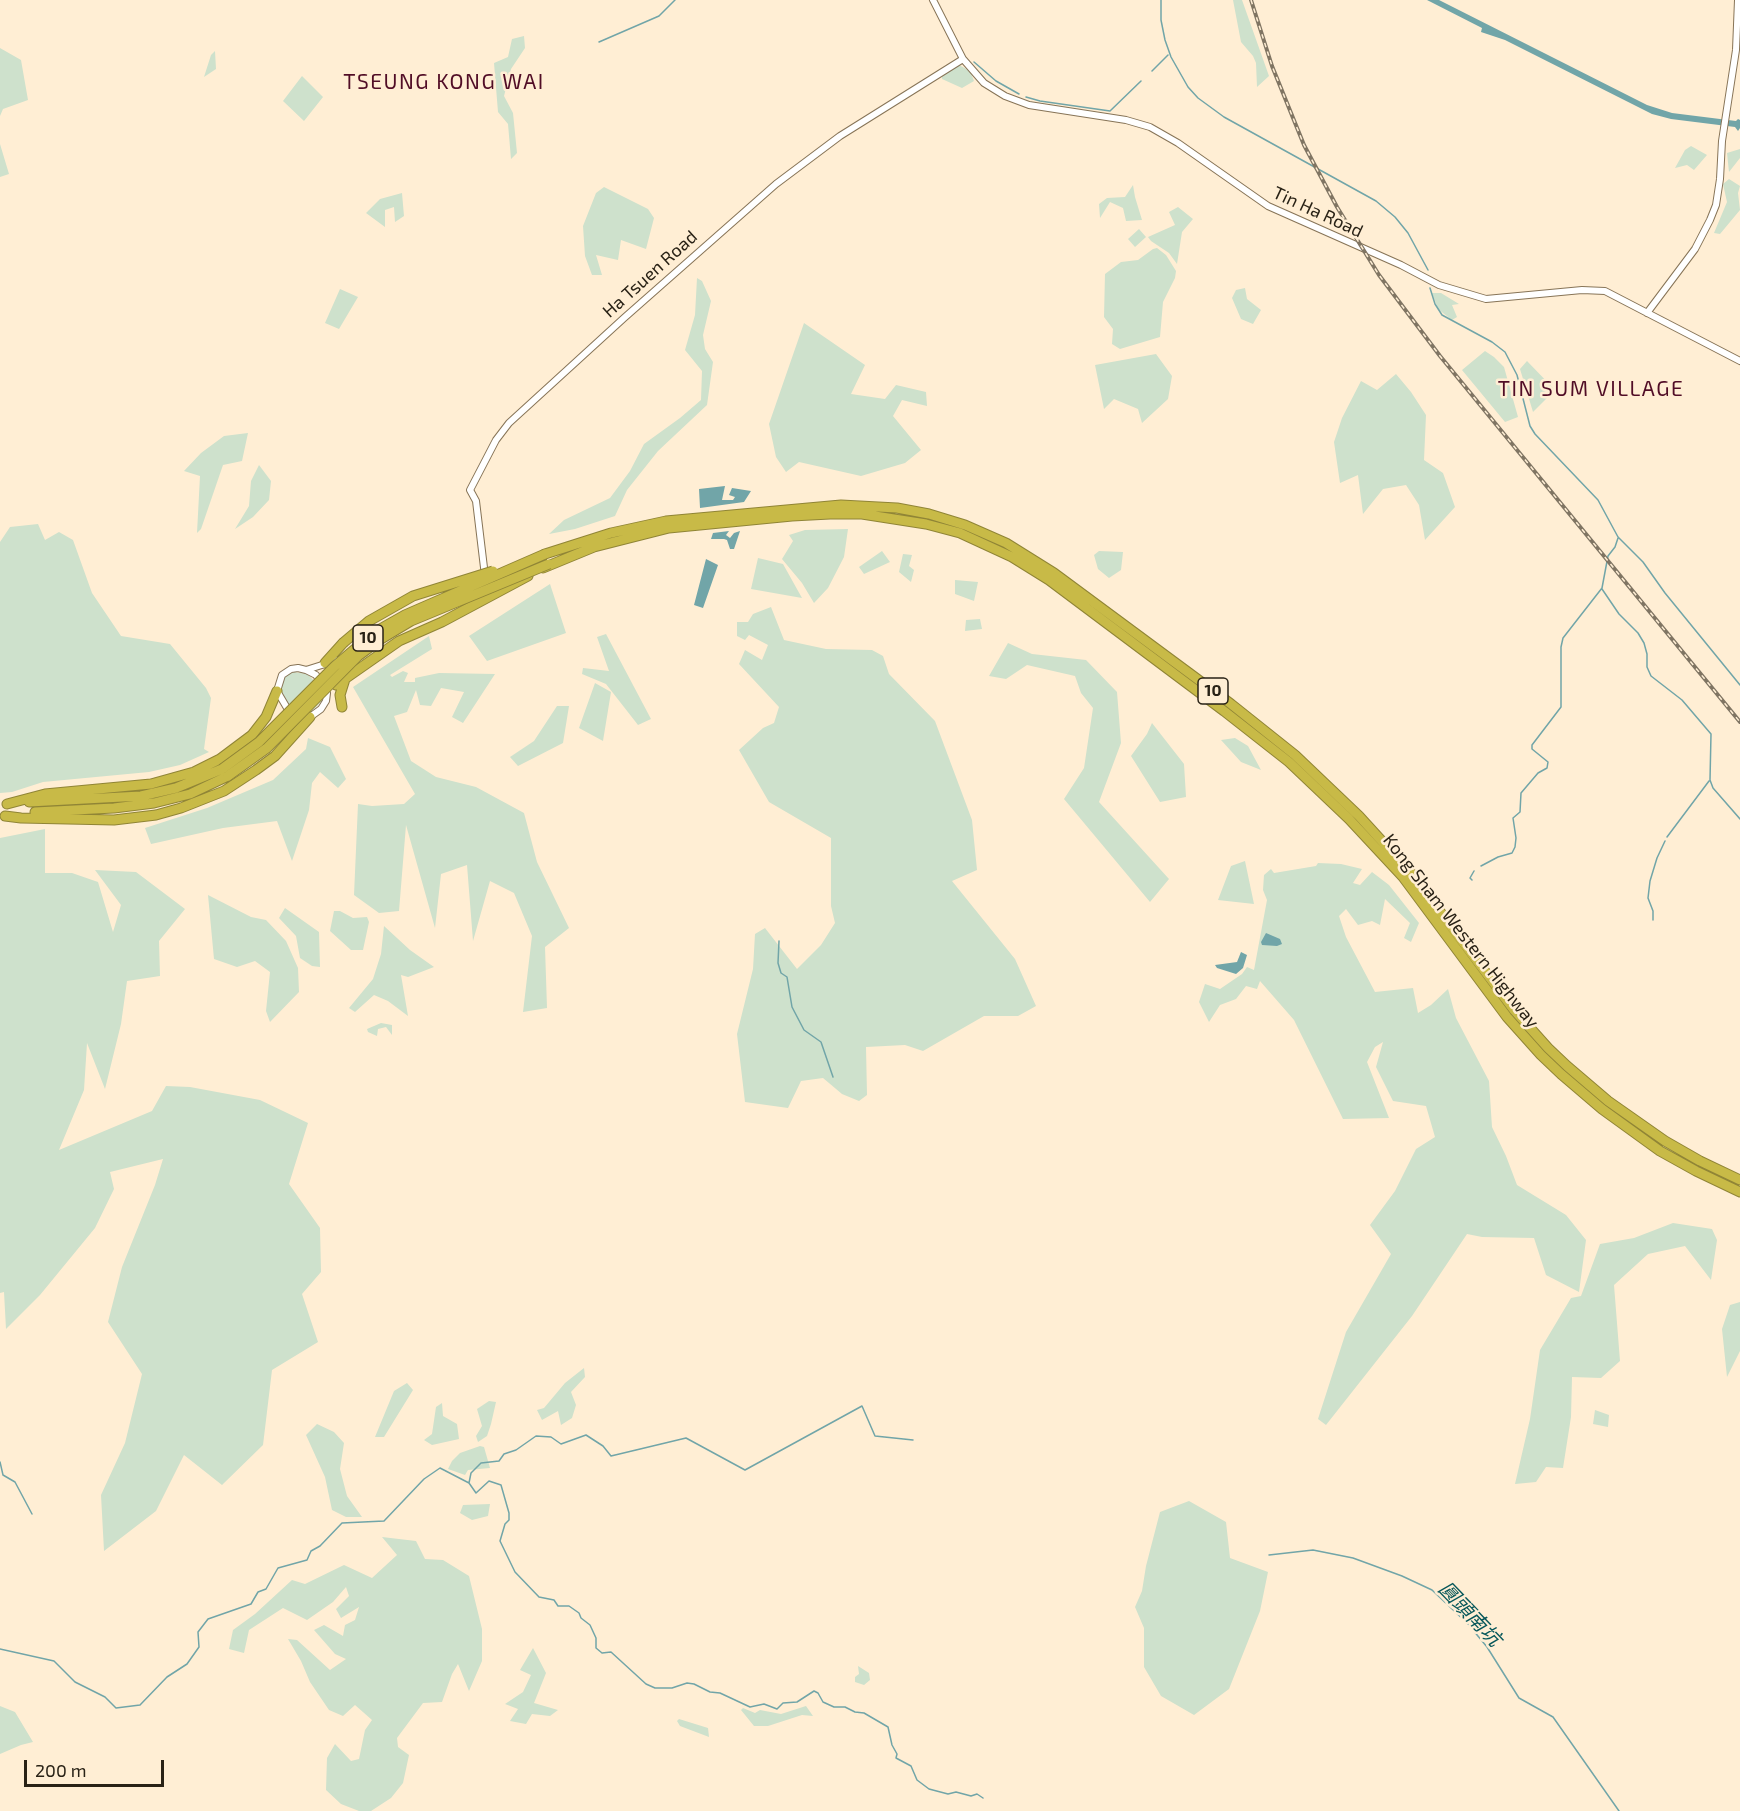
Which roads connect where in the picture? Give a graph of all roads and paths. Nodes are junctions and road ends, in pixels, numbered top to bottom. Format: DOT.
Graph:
graph roads {
  1 [pos="933,0"];
  2 [pos="1738,0"];
  3 [pos="963,59"];
  4 [pos="1647,313"];
  5 [pos="1740,361"];
  6 [pos="547,559"];
  7 [pos="357,654"];
  8 [pos="325,663"];
  9 [pos="306,670"];
  10 [pos="345,679"];
  11 [pos="336,685"];
  12 [pos="277,691"];
  13 [pos="327,693"];
  14 [pos="342,707"];
  15 [pos="310,717"];
  16 [pos="225,772"];
  17 [pos="4,804"];
  18 [pos="2,816"];
  19 [pos="1740,1180"];
  20 [pos="1740,1192"];
  1 -- 3 [label="street, Tin Ha Road"];
  2 -- 4 [label="street"];
  3 -- 4 [label="street, Tin Ha Road"];
  3 -- 7 [label="street, Ha Tsuen Road"];
  4 -- 5 [label="street, Tin Ha Road"];
  6 -- 8 [label="highway, bridge"];
  6 -- 10 [label="highway, bridge"];
  6 -- 16 [label="highway, Kong Sham Western Highway / 10, bridge"];
  6 -- 19 [label="highway, Kong Sham Western Highway / 10"];
  6 -- 20 [label="highway, Kong Sham Western Highway / 10"];
  7 -- 8 [label="street"];
  7 -- 11 [label="street"];
  8 -- 9 [label="street"];
  9 -- 12 [label="street"];
  9 -- 13 [label="street"];
  10 -- 11 [label="highway"];
  10 -- 14 [label="highway"];
  11 -- 13 [label="street"];
  12 -- 15 [label="street"];
  12 -- 17 [label="highway"];
  13 -- 15 [label="street"];
  15 -- 18 [label="highway"];
  16 -- 17 [label="highway, Kong Sham Western Highway / 10"];
  16 -- 18 [label="highway, Kong Sham Western Highway / 10"];
}
